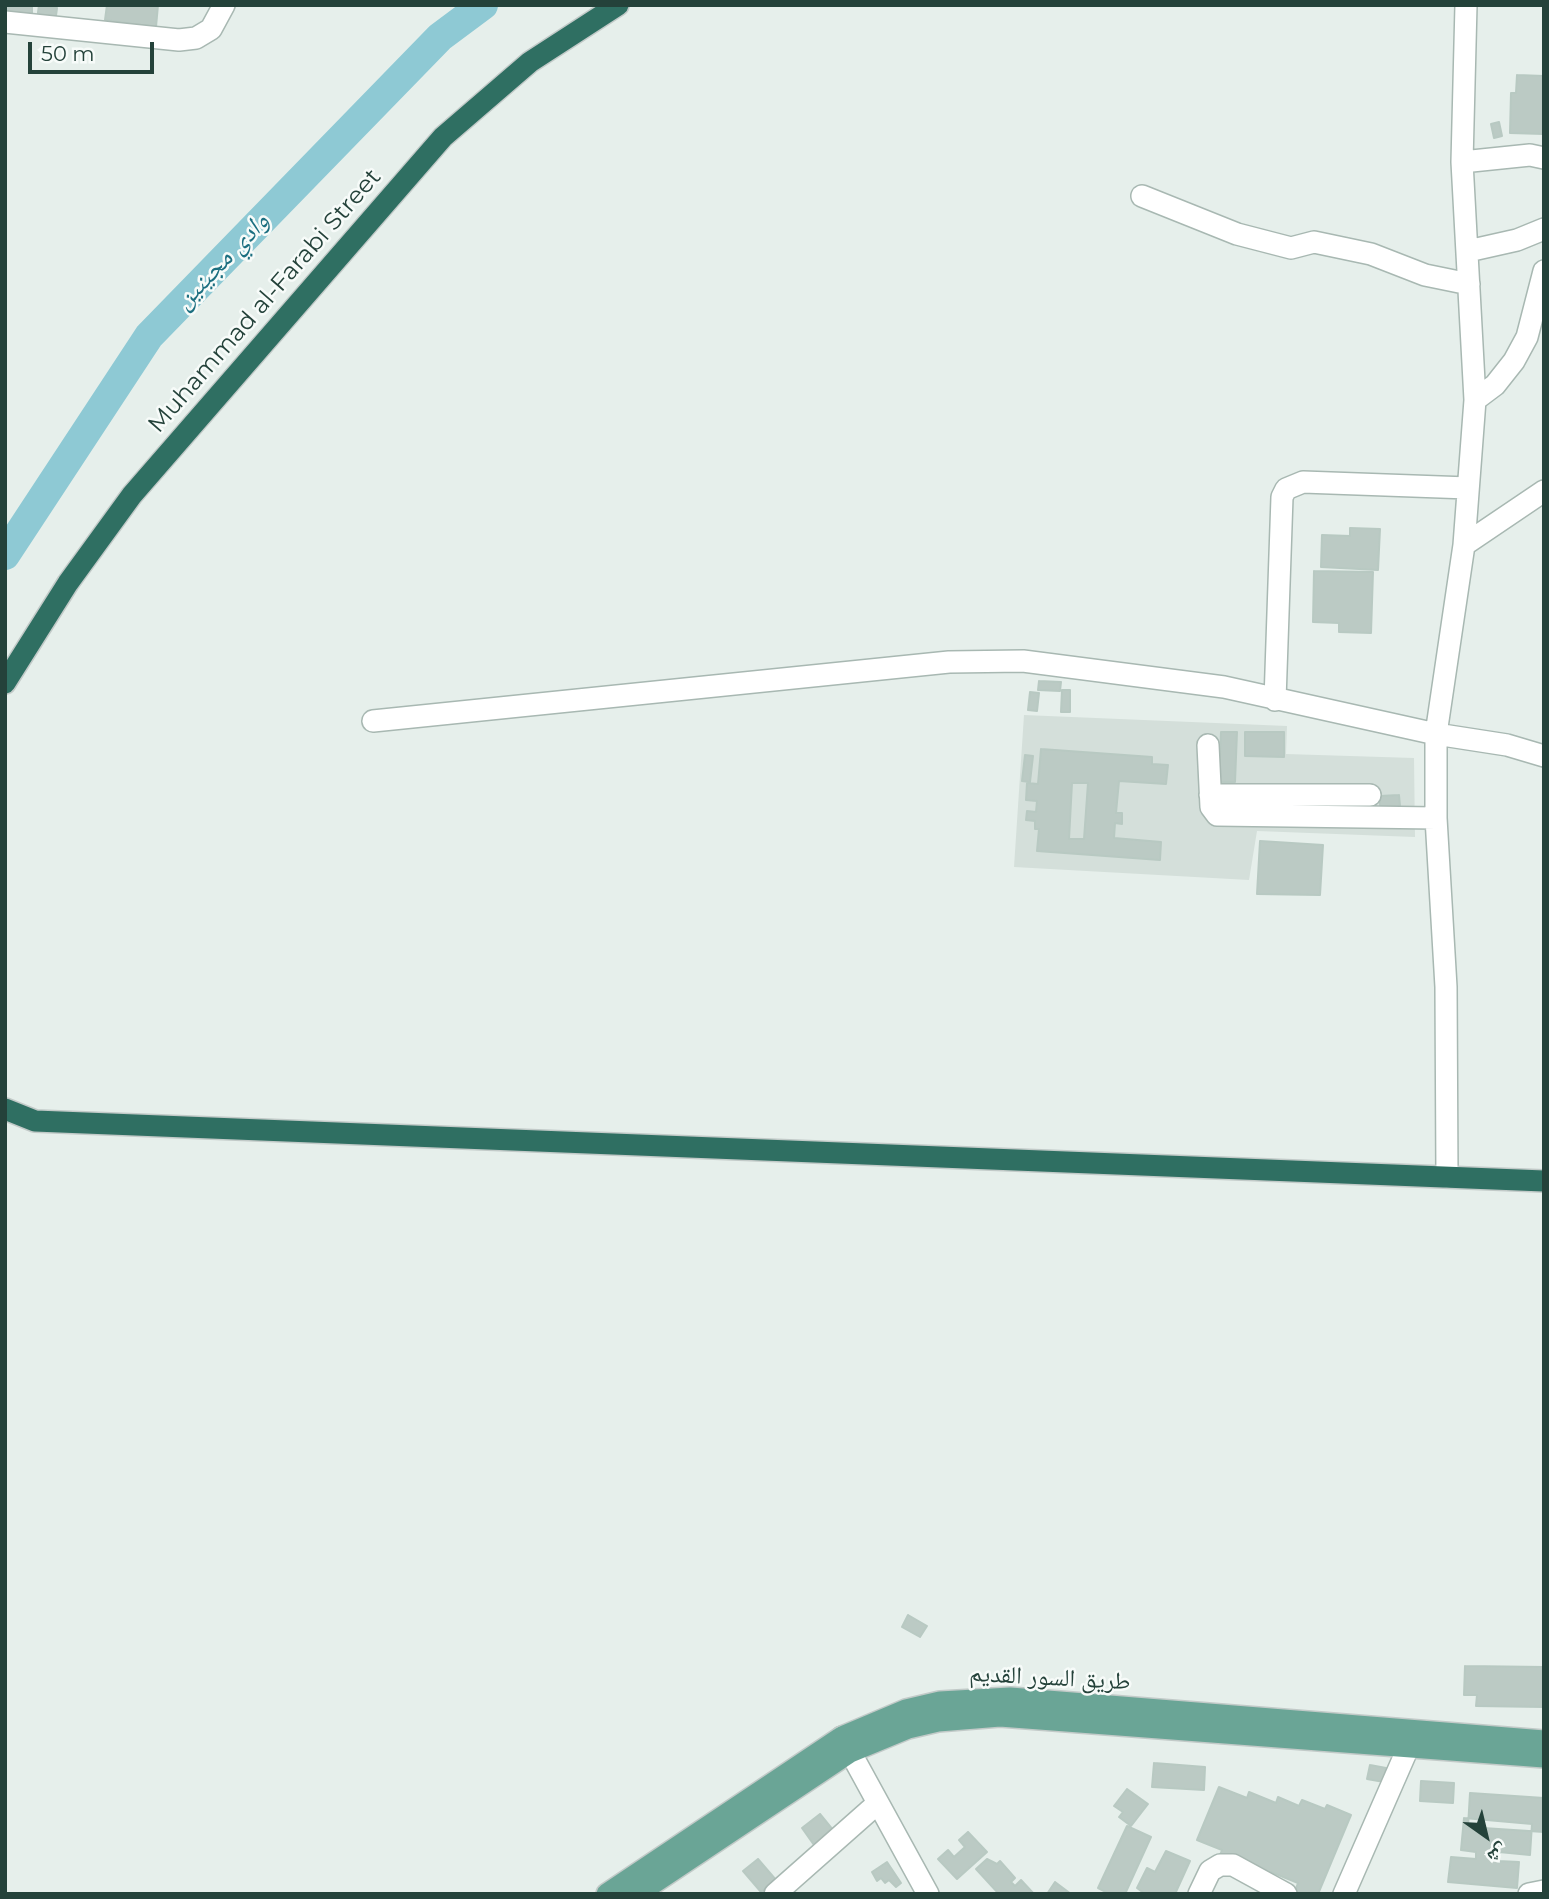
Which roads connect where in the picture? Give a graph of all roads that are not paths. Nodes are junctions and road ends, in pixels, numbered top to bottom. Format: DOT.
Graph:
graph roads {
  1 [pos="224,5"];
  2 [pos="618,5"];
  3 [pos="1466,5"];
  4 [pos="5,22"];
  5 [pos="1544,158"];
  6 [pos="1462,162"];
  7 [pos="1142,196"];
  8 [pos="1544,229"];
  9 [pos="1468,251"];
  10 [pos="1544,271"];
  11 [pos="1469,284"];
  12 [pos="1475,400"];
  13 [pos="1468,488"];
  14 [pos="1544,491"];
  15 [pos="1464,545"];
  16 [pos="5,683"];
  17 [pos="1275,700"];
  18 [pos="373,721"];
  19 [pos="1436,734"];
  20 [pos="1208,745"];
  21 [pos="1544,756"];
  22 [pos="1210,795"];
  23 [pos="1370,795"];
  24 [pos="1436,818"];
  25 [pos="5,1109"];
  26 [pos="5,1121"];
  27 [pos="35,1121"];
  28 [pos="1447,1177"];
  29 [pos="1544,1181"];
  30 [pos="1411,1738"];
  31 [pos="1544,1741"];
  32 [pos="846,1745"];
  33 [pos="1544,1757"];
  34 [pos="878,1803"];
  35 [pos="1544,1891"];
  36 [pos="607,1894"];
  37 [pos="637,1894"];
  38 [pos="775,1894"];
  39 [pos="928,1894"];
  40 [pos="1199,1894"];
  41 [pos="1286,1894"];
  42 [pos="1344,1894"];
  43 [pos="1529,1894"];
  1 -- 4 [label="street"];
  2 -- 16 [label="highway, Muhammad al-Farabi Street"];
  3 -- 6 [label="street"];
  5 -- 6 [label="street"];
  6 -- 9 [label="street"];
  7 -- 11 [label="street"];
  8 -- 9 [label="street"];
  9 -- 11 [label="street"];
  10 -- 12 [label="street"];
  11 -- 12 [label="street"];
  12 -- 13 [label="street"];
  13 -- 15 [label="street"];
  13 -- 17 [label="street"];
  14 -- 15 [label="street"];
  15 -- 19 [label="street"];
  17 -- 18 [label="street"];
  17 -- 19 [label="street"];
  19 -- 21 [label="street"];
  19 -- 24 [label="street"];
  20 -- 22 [label="street"];
  22 -- 23 [label="street"];
  22 -- 24 [label="street"];
  24 -- 28 [label="street"];
  25 -- 27 [label="highway"];
  26 -- 27 [label="highway"];
  27 -- 28 [label="highway"];
  28 -- 29 [label="highway"];
  30 -- 31 [label="main road, طريق السور القديم"];
  30 -- 32 [label="main road, طريق السور القديم"];
  30 -- 33 [label="main road, طريق السور القديم"];
  30 -- 42 [label="street"];
  32 -- 34 [label="street"];
  32 -- 36 [label="main road, طريق السور القديم"];
  32 -- 37 [label="main road, طريق السور القديم"];
  34 -- 38 [label="street"];
  34 -- 39 [label="street"];
  35 -- 43 [label="street"];
  40 -- 41 [label="street"];
}
